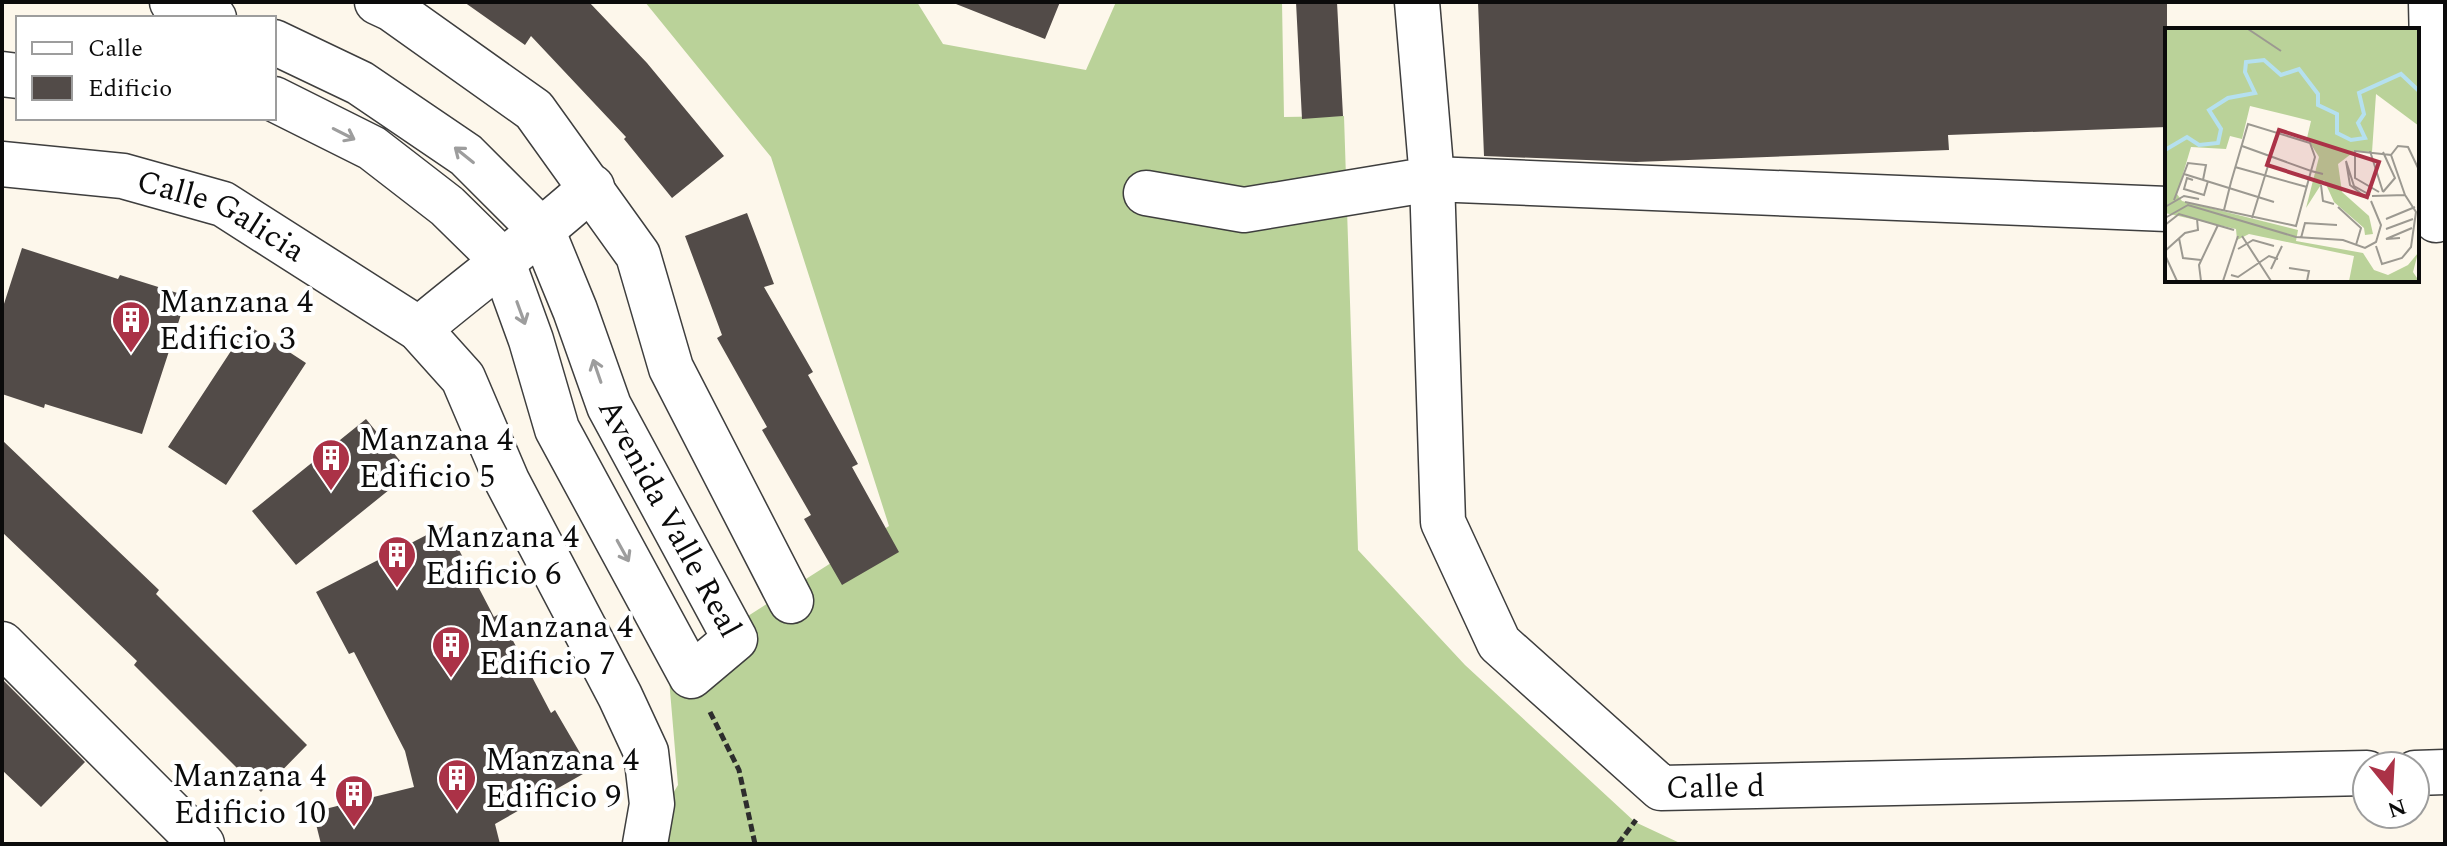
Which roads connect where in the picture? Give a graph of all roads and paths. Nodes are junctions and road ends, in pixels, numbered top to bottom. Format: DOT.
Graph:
graph roads {
  1 [pos="172,2"];
  2 [pos="377,2"];
  3 [pos="1417,2"];
  4 [pos="2431,2"];
  5 [pos="209,16"];
  6 [pos="276,43"];
  7 [pos="276,100"];
  8 [pos="2,164"];
  9 [pos="1432,179"];
  10 [pos="592,187"];
  11 [pos="1146,193"];
  12 [pos="2165,209"];
  13 [pos="2433,220"];
  14 [pos="543,232"];
  15 [pos="502,260"];
  16 [pos="419,329"];
  17 [pos="791,601"];
  18 [pos="2,644"];
  19 [pos="691,676"];
  20 [pos="2351,773"];
  21 [pos="202,844"];
  22 [pos="645,844"];
  23 [pos="755,844"];
  1 -- 5 [label="street"];
  2 -- 10 [label="street"];
  3 -- 9 [label="street, Calle d"];
  4 -- 13 [label="street"];
  14 -- 6 [label="street, Avenida Valle Real, one-way"];
  7 -- 15 [label="street, Avenida Valle Real, one-way"];
  8 -- 16 [label="street, Calle Galicia"];
  9 -- 11 [label="street"];
  9 -- 12 [label="street"];
  9 -- 20 [label="street, Calle d"];
  10 -- 14 [label="street"];
  10 -- 17 [label="street"];
  14 -- 15 [label="street"];
  19 -- 14 [label="street, Avenida Valle Real, one-way"];
  15 -- 16 [label="street"];
  15 -- 19 [label="street, Avenida Valle Real, one-way"];
  16 -- 22 [label="street, Calle Galicia"];
  18 -- 21 [label="street"];
  19 -- 23 [label="path"];
}
